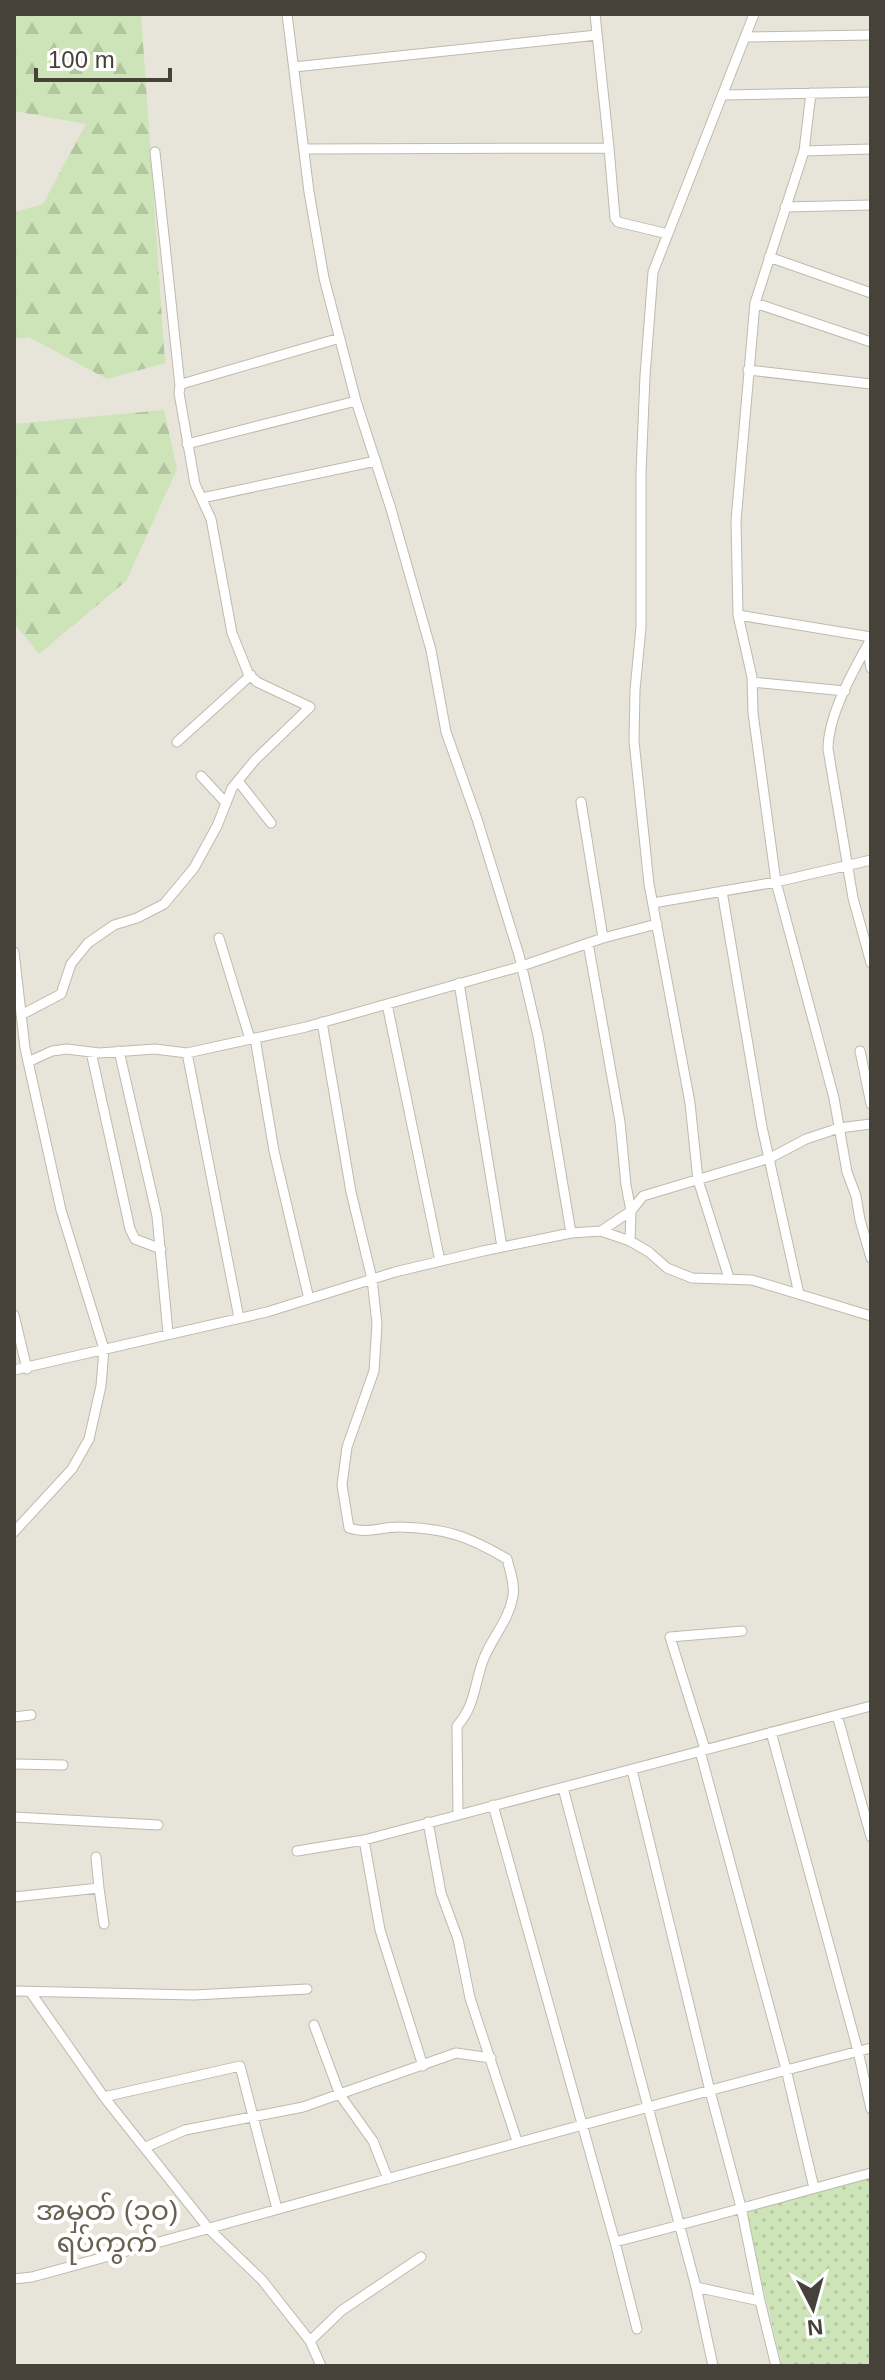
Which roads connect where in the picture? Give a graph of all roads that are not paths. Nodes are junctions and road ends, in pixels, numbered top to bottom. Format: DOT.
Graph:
graph roads {
  1 [pos="287,14"];
  2 [pos="595,14"];
  3 [pos="754,14"];
  4 [pos="597,35"];
  5 [pos="871,35"];
  6 [pos="746,37"];
  7 [pos="294,67"];
  8 [pos="871,92"];
  9 [pos="811,93"];
  10 [pos="724,95"];
  11 [pos="609,148"];
  12 [pos="304,149"];
  13 [pos="871,149"];
  14 [pos="804,151"];
  15 [pos="155,152"];
  16 [pos="871,205"];
  17 [pos="785,207"];
  18 [pos="668,234"];
  19 [pos="769,257"];
  20 [pos="871,293"];
  21 [pos="755,303"];
  22 [pos="340,338"];
  23 [pos="871,342"];
  24 [pos="748,370"];
  25 [pos="871,384"];
  26 [pos="180,386"];
  27 [pos="356,401"];
  28 [pos="187,444"];
  29 [pos="376,461"];
  30 [pos="202,498"];
  31 [pos="738,615"];
  32 [pos="870,640"];
  33 [pos="871,666"];
  34 [pos="251,675"];
  35 [pos="752,682"];
  36 [pos="845,691"];
  37 [pos="177,742"];
  38 [pos="201,776"];
  39 [pos="238,781"];
  40 [pos="581,802"];
  41 [pos="226,803"];
  42 [pos="271,823"];
  43 [pos="871,860"];
  44 [pos="847,867"];
  45 [pos="776,882"];
  46 [pos="722,891"];
  47 [pos="653,903"];
  48 [pos="657,924"];
  49 [pos="219,938"];
  50 [pos="603,938"];
  51 [pos="588,943"];
  52 [pos="14,952"];
  53 [pos="871,963"];
  54 [pos="522,966"];
  55 [pos="459,983"];
  56 [pos="387,1004"];
  57 [pos="21,1015"];
  58 [pos="322,1022"];
  59 [pos="252,1039"];
  60 [pos="25,1048"];
  61 [pos="119,1051"];
  62 [pos="860,1051"];
  63 [pos="14,1052"];
  64 [pos="91,1052"];
  65 [pos="187,1053"];
  66 [pos="28,1062"];
  67 [pos="871,1104"];
  68 [pos="871,1124"];
  69 [pos="839,1128"];
  70 [pos="770,1158"];
  71 [pos="698,1180"];
  72 [pos="631,1211"];
  73 [pos="601,1231"];
  74 [pos="571,1233"];
  75 [pos="630,1241"];
  76 [pos="502,1247"];
  77 [pos="161,1249"];
  78 [pos="871,1258"];
  79 [pos="440,1261"];
  80 [pos="729,1278"];
  81 [pos="372,1279"];
  82 [pos="799,1294"];
  83 [pos="309,1299"];
  84 [pos="14,1315"];
  85 [pos="871,1316"];
  86 [pos="239,1318"];
  87 [pos="168,1333"];
  88 [pos="104,1349"];
  89 [pos="27,1369"];
  90 [pos="14,1370"];
  91 [pos="14,1532"];
  92 [pos="742,1631"];
  93 [pos="871,1706"];
  94 [pos="31,1715"];
  95 [pos="837,1715"];
  96 [pos="14,1717"];
  97 [pos="771,1732"];
  98 [pos="703,1750"];
  99 [pos="14,1764"];
  100 [pos="63,1765"];
  101 [pos="632,1770"];
  102 [pos="563,1788"];
  103 [pos="493,1805"];
  104 [pos="458,1814"];
  105 [pos="14,1817"];
  106 [pos="428,1822"];
  107 [pos="158,1825"];
  108 [pos="871,1837"];
  109 [pos="364,1840"];
  110 [pos="297,1851"];
  111 [pos="96,1857"];
  112 [pos="99,1888"];
  113 [pos="14,1897"];
  114 [pos="104,1924"];
  115 [pos="307,1989"];
  116 [pos="14,1991"];
  117 [pos="31,1993"];
  118 [pos="314,2025"];
  119 [pos="871,2048"];
  120 [pos="858,2051"];
  121 [pos="491,2058"];
  122 [pos="423,2066"];
  123 [pos="786,2069"];
  124 [pos="710,2091"];
  125 [pos="340,2095"];
  126 [pos="104,2097"];
  127 [pos="649,2105"];
  128 [pos="871,2109"];
  129 [pos="254,2116"];
  130 [pos="582,2125"];
  131 [pos="517,2141"];
  132 [pos="146,2147"];
  133 [pos="871,2173"];
  134 [pos="388,2179"];
  135 [pos="814,2188"];
  136 [pos="741,2207"];
  137 [pos="277,2209"];
  138 [pos="681,2226"];
  139 [pos="209,2229"];
  140 [pos="615,2242"];
  141 [pos="421,2257"];
  142 [pos="14,2279"];
  143 [pos="696,2287"];
  144 [pos="760,2301"];
  145 [pos="637,2329"];
  146 [pos="310,2341"];
  147 [pos="321,2366"];
  148 [pos="713,2366"];
  149 [pos="776,2366"];
  1 -- 7 [label="street"];
  2 -- 4 [label="street"];
  3 -- 6 [label="street"];
  4 -- 7 [label="street"];
  4 -- 11 [label="street"];
  5 -- 6 [label="street"];
  6 -- 10 [label="street"];
  7 -- 12 [label="street"];
  8 -- 9 [label="street"];
  9 -- 10 [label="street"];
  9 -- 14 [label="street"];
  10 -- 18 [label="street"];
  11 -- 12 [label="street"];
  11 -- 18 [label="street"];
  12 -- 22 [label="street"];
  13 -- 14 [label="street"];
  14 -- 17 [label="street"];
  15 -- 26 [label="street"];
  16 -- 17 [label="street"];
  17 -- 19 [label="street"];
  18 -- 47 [label="street"];
  19 -- 20 [label="street"];
  19 -- 21 [label="street"];
  21 -- 23 [label="street"];
  21 -- 24 [label="street"];
  22 -- 26 [label="street"];
  22 -- 27 [label="street"];
  24 -- 25 [label="street"];
  24 -- 31 [label="street"];
  26 -- 28 [label="street"];
  27 -- 28 [label="street"];
  27 -- 29 [label="street"];
  28 -- 30 [label="street"];
  29 -- 30 [label="street"];
  29 -- 54 [label="street"];
  30 -- 34 [label="street"];
  31 -- 32 [label="street"];
  31 -- 35 [label="street"];
  32 -- 33 [label="street"];
  32 -- 36 [label="street"];
  34 -- 37 [label="street"];
  34 -- 39 [label="street"];
  35 -- 36 [label="street"];
  35 -- 45 [label="street"];
  36 -- 44 [label="street"];
  38 -- 41 [label="street"];
  39 -- 41 [label="street"];
  39 -- 42 [label="street"];
  40 -- 50 [label="street"];
  41 -- 57 [label="street"];
  43 -- 44 [label="street"];
  44 -- 45 [label="street"];
  44 -- 53 [label="street"];
  45 -- 46 [label="street"];
  45 -- 69 [label="street"];
  46 -- 47 [label="street"];
  46 -- 70 [label="street"];
  47 -- 48 [label="street"];
  48 -- 50 [label="street"];
  48 -- 71 [label="street"];
  49 -- 59 [label="street"];
  50 -- 51 [label="street"];
  51 -- 54 [label="street"];
  51 -- 72 [label="street"];
  52 -- 57 [label="street"];
  54 -- 55 [label="street"];
  54 -- 74 [label="street"];
  55 -- 56 [label="street"];
  55 -- 76 [label="street"];
  56 -- 58 [label="street"];
  56 -- 79 [label="street"];
  57 -- 60 [label="street"];
  58 -- 59 [label="street"];
  58 -- 81 [label="street"];
  59 -- 65 [label="street"];
  59 -- 83 [label="street"];
  60 -- 63 [label="street"];
  60 -- 66 [label="street"];
  61 -- 64 [label="street"];
  61 -- 65 [label="street"];
  61 -- 77 [label="street"];
  62 -- 67 [label="street"];
  64 -- 66 [label="street"];
  64 -- 77 [label="street"];
  65 -- 86 [label="street"];
  66 -- 88 [label="street"];
  68 -- 69 [label="street"];
  69 -- 70 [label="street"];
  69 -- 78 [label="street"];
  70 -- 71 [label="street"];
  70 -- 82 [label="street"];
  71 -- 72 [label="street"];
  71 -- 80 [label="street"];
  72 -- 73 [label="street"];
  72 -- 75 [label="street"];
  73 -- 74 [label="street"];
  73 -- 75 [label="street"];
  74 -- 76 [label="street"];
  75 -- 80 [label="street"];
  76 -- 79 [label="street"];
  77 -- 87 [label="street"];
  79 -- 81 [label="street"];
  80 -- 82 [label="street"];
  81 -- 83 [label="street"];
  81 -- 104 [label="street"];
  82 -- 85 [label="street"];
  83 -- 86 [label="street"];
  84 -- 89 [label="street"];
  86 -- 87 [label="street"];
  87 -- 88 [label="street"];
  88 -- 89 [label="street"];
  88 -- 91 [label="street"];
  89 -- 90 [label="street"];
  92 -- 98 [label="street"];
  93 -- 95 [label="street"];
  94 -- 96 [label="street"];
  95 -- 97 [label="street"];
  95 -- 108 [label="street"];
  97 -- 98 [label="street"];
  97 -- 120 [label="street"];
  98 -- 101 [label="street"];
  98 -- 123 [label="street"];
  99 -- 100 [label="street"];
  101 -- 102 [label="street"];
  101 -- 124 [label="street"];
  102 -- 103 [label="street"];
  102 -- 127 [label="street"];
  103 -- 104 [label="street"];
  103 -- 130 [label="street"];
  104 -- 106 [label="street"];
  105 -- 107 [label="street"];
  106 -- 109 [label="street"];
  106 -- 121 [label="street"];
  109 -- 110 [label="street"];
  109 -- 122 [label="street"];
  111 -- 112 [label="street"];
  112 -- 113 [label="street"];
  112 -- 114 [label="street"];
  115 -- 117 [label="street"];
  116 -- 117 [label="street"];
  117 -- 126 [label="street"];
  118 -- 125 [label="street"];
  119 -- 120 [label="street"];
  120 -- 123 [label="street"];
  120 -- 128 [label="street"];
  121 -- 122 [label="street"];
  121 -- 131 [label="street"];
  122 -- 125 [label="street"];
  123 -- 124 [label="street"];
  123 -- 135 [label="street"];
  124 -- 127 [label="street"];
  124 -- 136 [label="street"];
  125 -- 129 [label="street"];
  125 -- 134 [label="street"];
  126 -- 129 [label="street"];
  126 -- 132 [label="street"];
  127 -- 130 [label="street"];
  127 -- 138 [label="street"];
  129 -- 132 [label="street"];
  129 -- 137 [label="street"];
  130 -- 131 [label="street"];
  130 -- 140 [label="street"];
  131 -- 134 [label="street"];
  132 -- 139 [label="street"];
  133 -- 135 [label="street"];
  134 -- 137 [label="street"];
  135 -- 136 [label="street"];
  136 -- 138 [label="street"];
  136 -- 144 [label="street"];
  137 -- 139 [label="street"];
  138 -- 140 [label="street"];
  138 -- 143 [label="street"];
  139 -- 142 [label="street"];
  139 -- 146 [label="street"];
  140 -- 145 [label="street"];
  141 -- 146 [label="street"];
  143 -- 144 [label="street"];
  143 -- 148 [label="street"];
  144 -- 149 [label="street"];
  146 -- 147 [label="street"];
}
